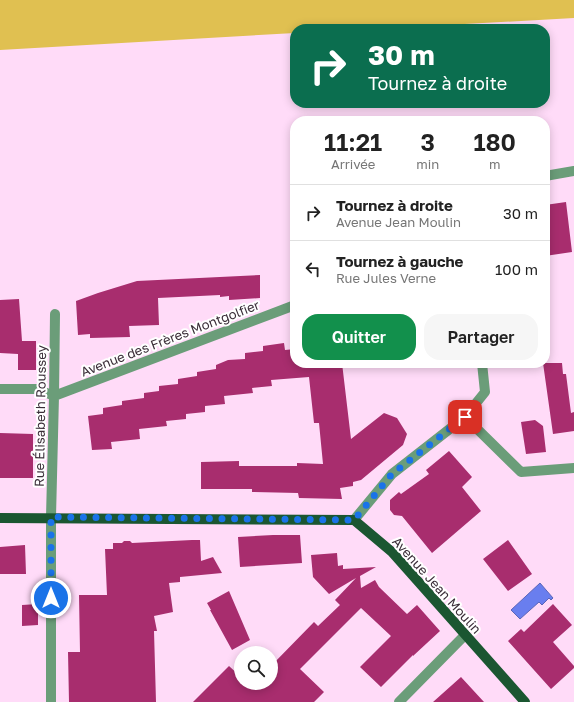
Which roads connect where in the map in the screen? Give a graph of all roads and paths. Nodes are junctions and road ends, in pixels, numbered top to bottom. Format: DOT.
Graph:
graph roads {
  1 [pos="574,172"];
  2 [pos="550,175"];
  3 [pos="290,307"];
  4 [pos="55,314"];
  5 [pos="483,368"];
  6 [pos="0,389"];
  7 [pos="54,396"];
  8 [pos="465,417"];
  9 [pos="574,468"];
  10 [pos="51,517"];
  11 [pos="0,518"];
  12 [pos="354,520"];
  13 [pos="465,636"];
  14 [pos="51,702"];
  15 [pos="399,702"];
  16 [pos="525,702"];
  1 -- 2 [label="street"];
  3 -- 7 [label="street, Avenue des Frères Montgolfier"];
  4 -- 7 [label="street, Rue Élisabeth Roussey"];
  5 -- 8 [label="street"];
  6 -- 7 [label="street"];
  7 -- 10 [label="street, Rue Élisabeth Roussey"];
  8 -- 9 [label="street"];
  8 -- 12 [label="street"];
  10 -- 11 [label="main road"];
  10 -- 12 [label="main road"];
  10 -- 14 [label="street, Rue Élisabeth Roussey"];
  12 -- 13 [label="main road, Avenue Jean Moulin"];
  13 -- 15 [label="street"];
  13 -- 16 [label="main road, Avenue Jean Moulin"];
}
